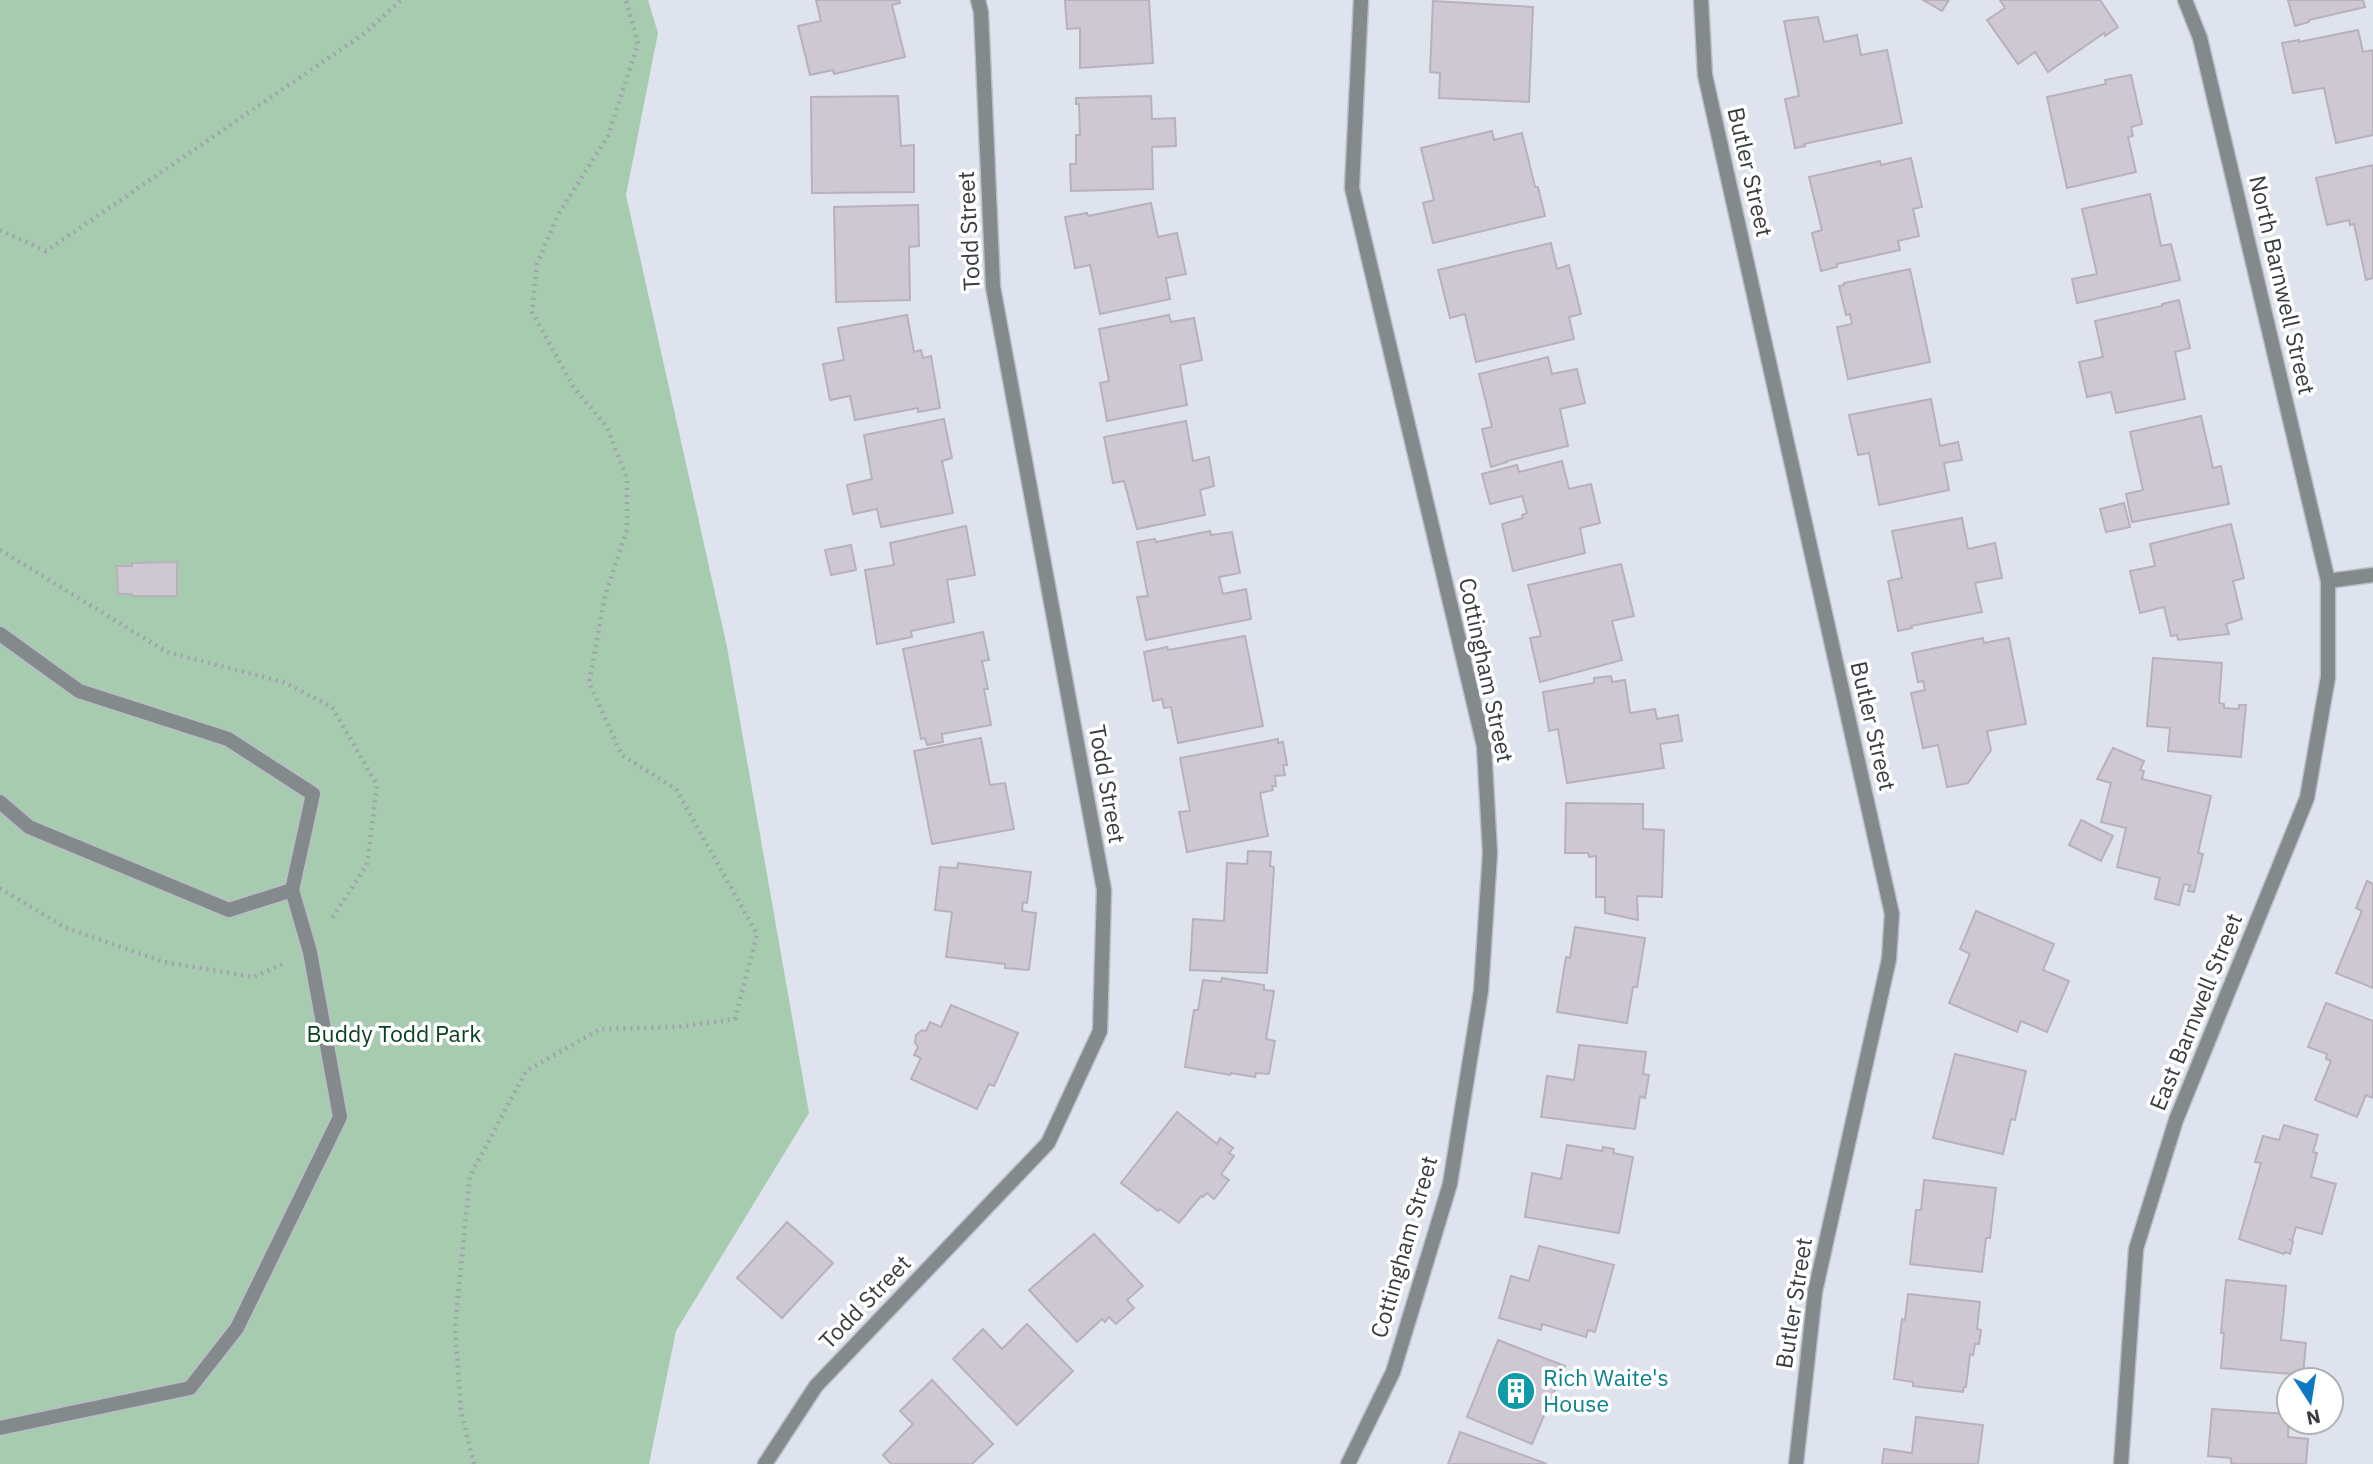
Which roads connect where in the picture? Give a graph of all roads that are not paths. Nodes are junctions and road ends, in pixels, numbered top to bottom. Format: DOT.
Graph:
graph roads {
  1 [pos="978,0"];
  2 [pos="1361,0"];
  3 [pos="1701,0"];
  4 [pos="2185,0"];
  5 [pos="2373,575"];
  6 [pos="2328,581"];
  7 [pos="0,634"];
  8 [pos="0,802"];
  9 [pos="292,890"];
  10 [pos="0,1429"];
  11 [pos="765,1464"];
  12 [pos="1348,1464"];
  13 [pos="1796,1464"];
  14 [pos="2121,1464"];
  1 -- 11 [label="street, Todd Street"];
  2 -- 12 [label="street, Cottingham Street"];
  3 -- 13 [label="street, Butler Street"];
  4 -- 6 [label="street, North Barnwell Street"];
  5 -- 6 [label="street"];
  6 -- 14 [label="street, East Barnwell Street"];
  7 -- 9 [label="street"];
  8 -- 9 [label="street"];
  9 -- 10 [label="street"];
}
